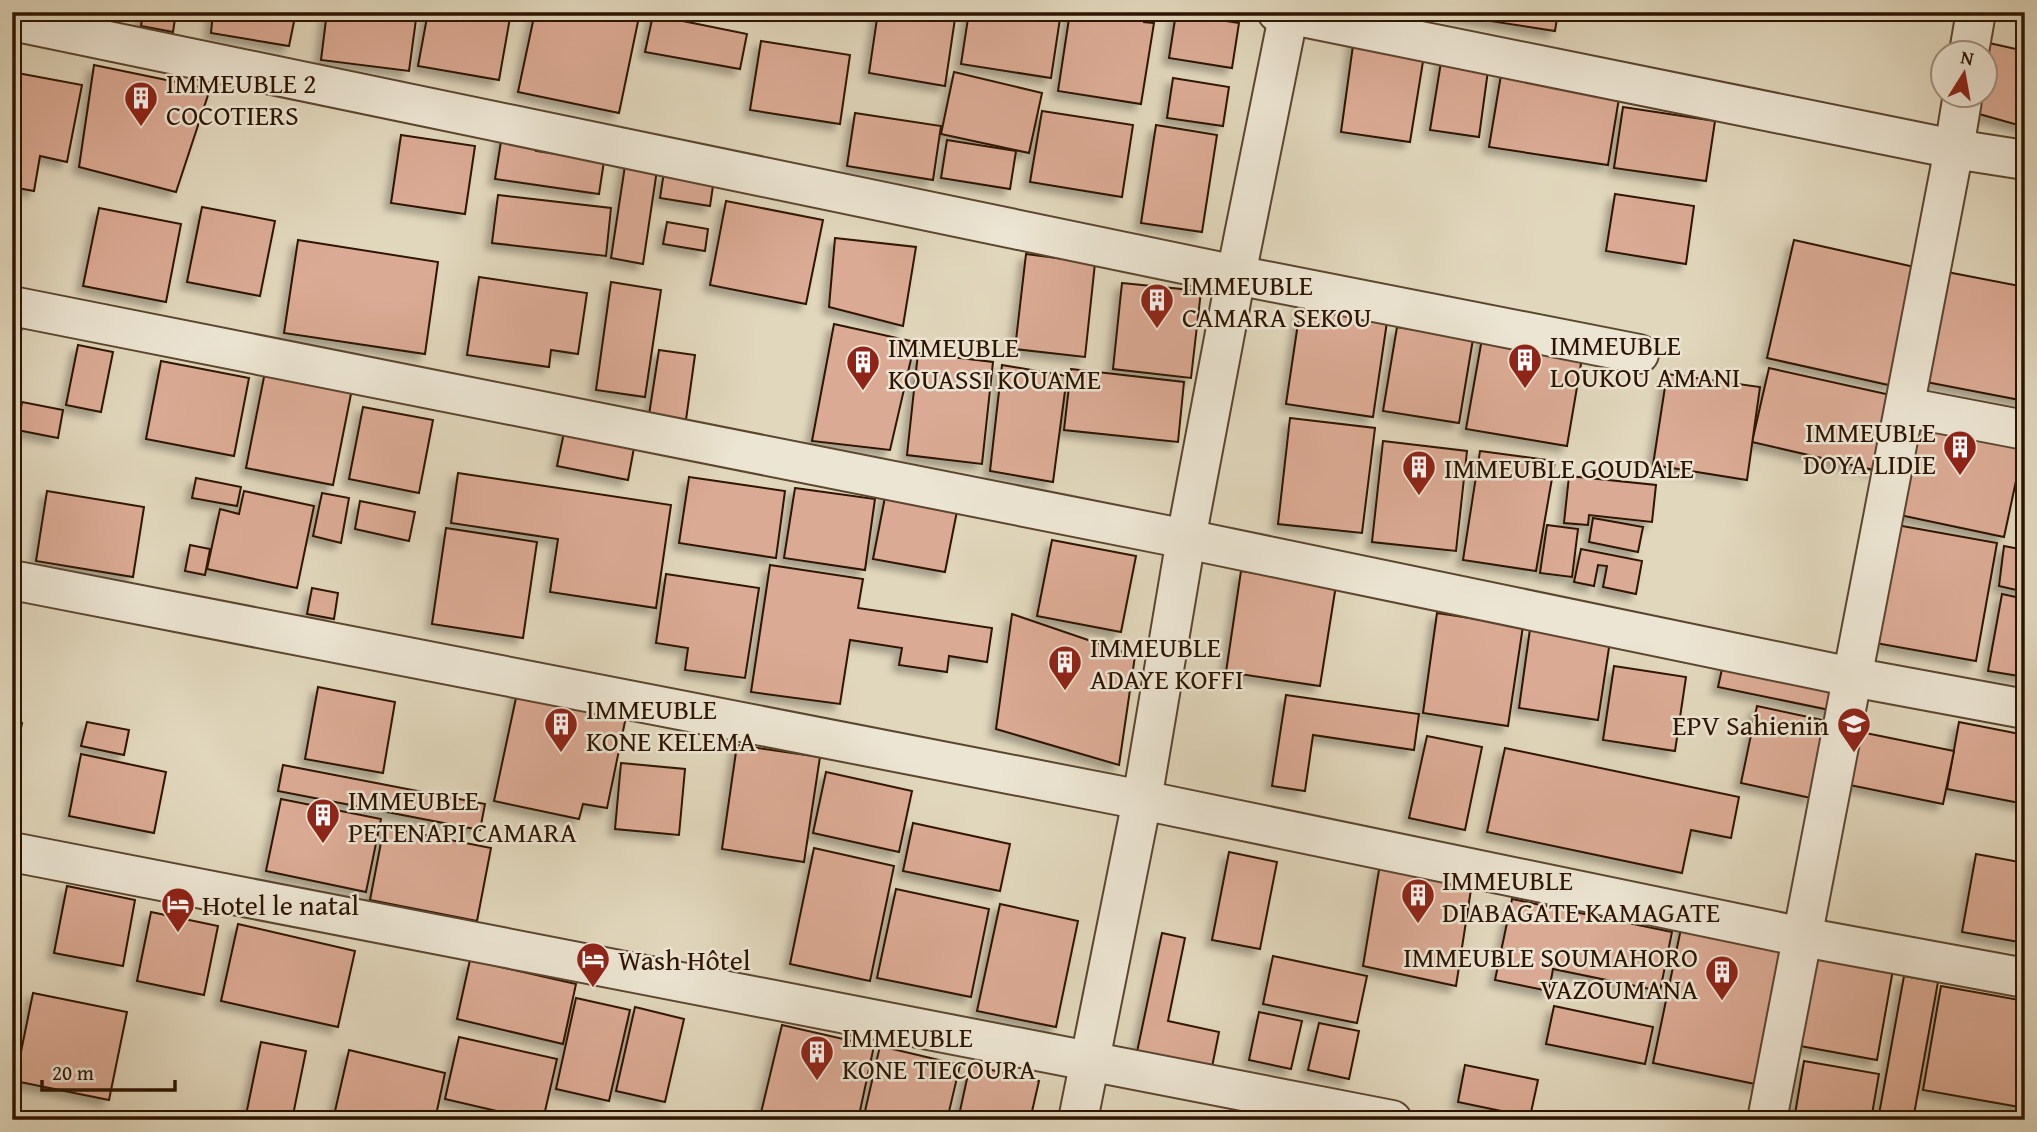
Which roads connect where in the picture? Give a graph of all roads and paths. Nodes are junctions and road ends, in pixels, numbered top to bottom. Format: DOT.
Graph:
graph roads {
  1 [pos="1976,12"];
  2 [pos="1285,13"];
  3 [pos="12,21"];
  4 [pos="1971,38"];
  5 [pos="1961,108"];
  6 [pos="1954,149"];
  7 [pos="2025,160"];
  8 [pos="1236,275"];
  9 [pos="12,306"];
  10 [pos="1639,354"];
  11 [pos="1905,407"];
  12 [pos="2025,430"];
  13 [pos="1186,540"];
  14 [pos="12,580"];
  15 [pos="1852,677"];
  16 [pos="2025,709"];
  17 [pos="1142,800"];
  18 [pos="12,852"];
  19 [pos="1803,937"];
  20 [pos="2025,978"];
  21 [pos="1091,1060"];
  22 [pos="1078,1120"];
  23 [pos="1392,1120"];
  24 [pos="1767,1120"];
  1 -- 4 [label="street"];
  2 -- 6 [label="street"];
  2 -- 8 [label="street"];
  3 -- 8 [label="street"];
  5 -- 6 [label="street"];
  6 -- 7 [label="street"];
  6 -- 11 [label="street"];
  8 -- 10 [label="street"];
  8 -- 13 [label="street"];
  9 -- 13 [label="street"];
  11 -- 12 [label="street"];
  11 -- 15 [label="street"];
  13 -- 15 [label="street"];
  13 -- 17 [label="street"];
  14 -- 17 [label="street"];
  15 -- 16 [label="street"];
  15 -- 19 [label="street"];
  17 -- 19 [label="street"];
  17 -- 21 [label="street"];
  18 -- 21 [label="street"];
  19 -- 20 [label="street"];
  19 -- 24 [label="street"];
  21 -- 22 [label="street"];
  21 -- 23 [label="street"];
}
